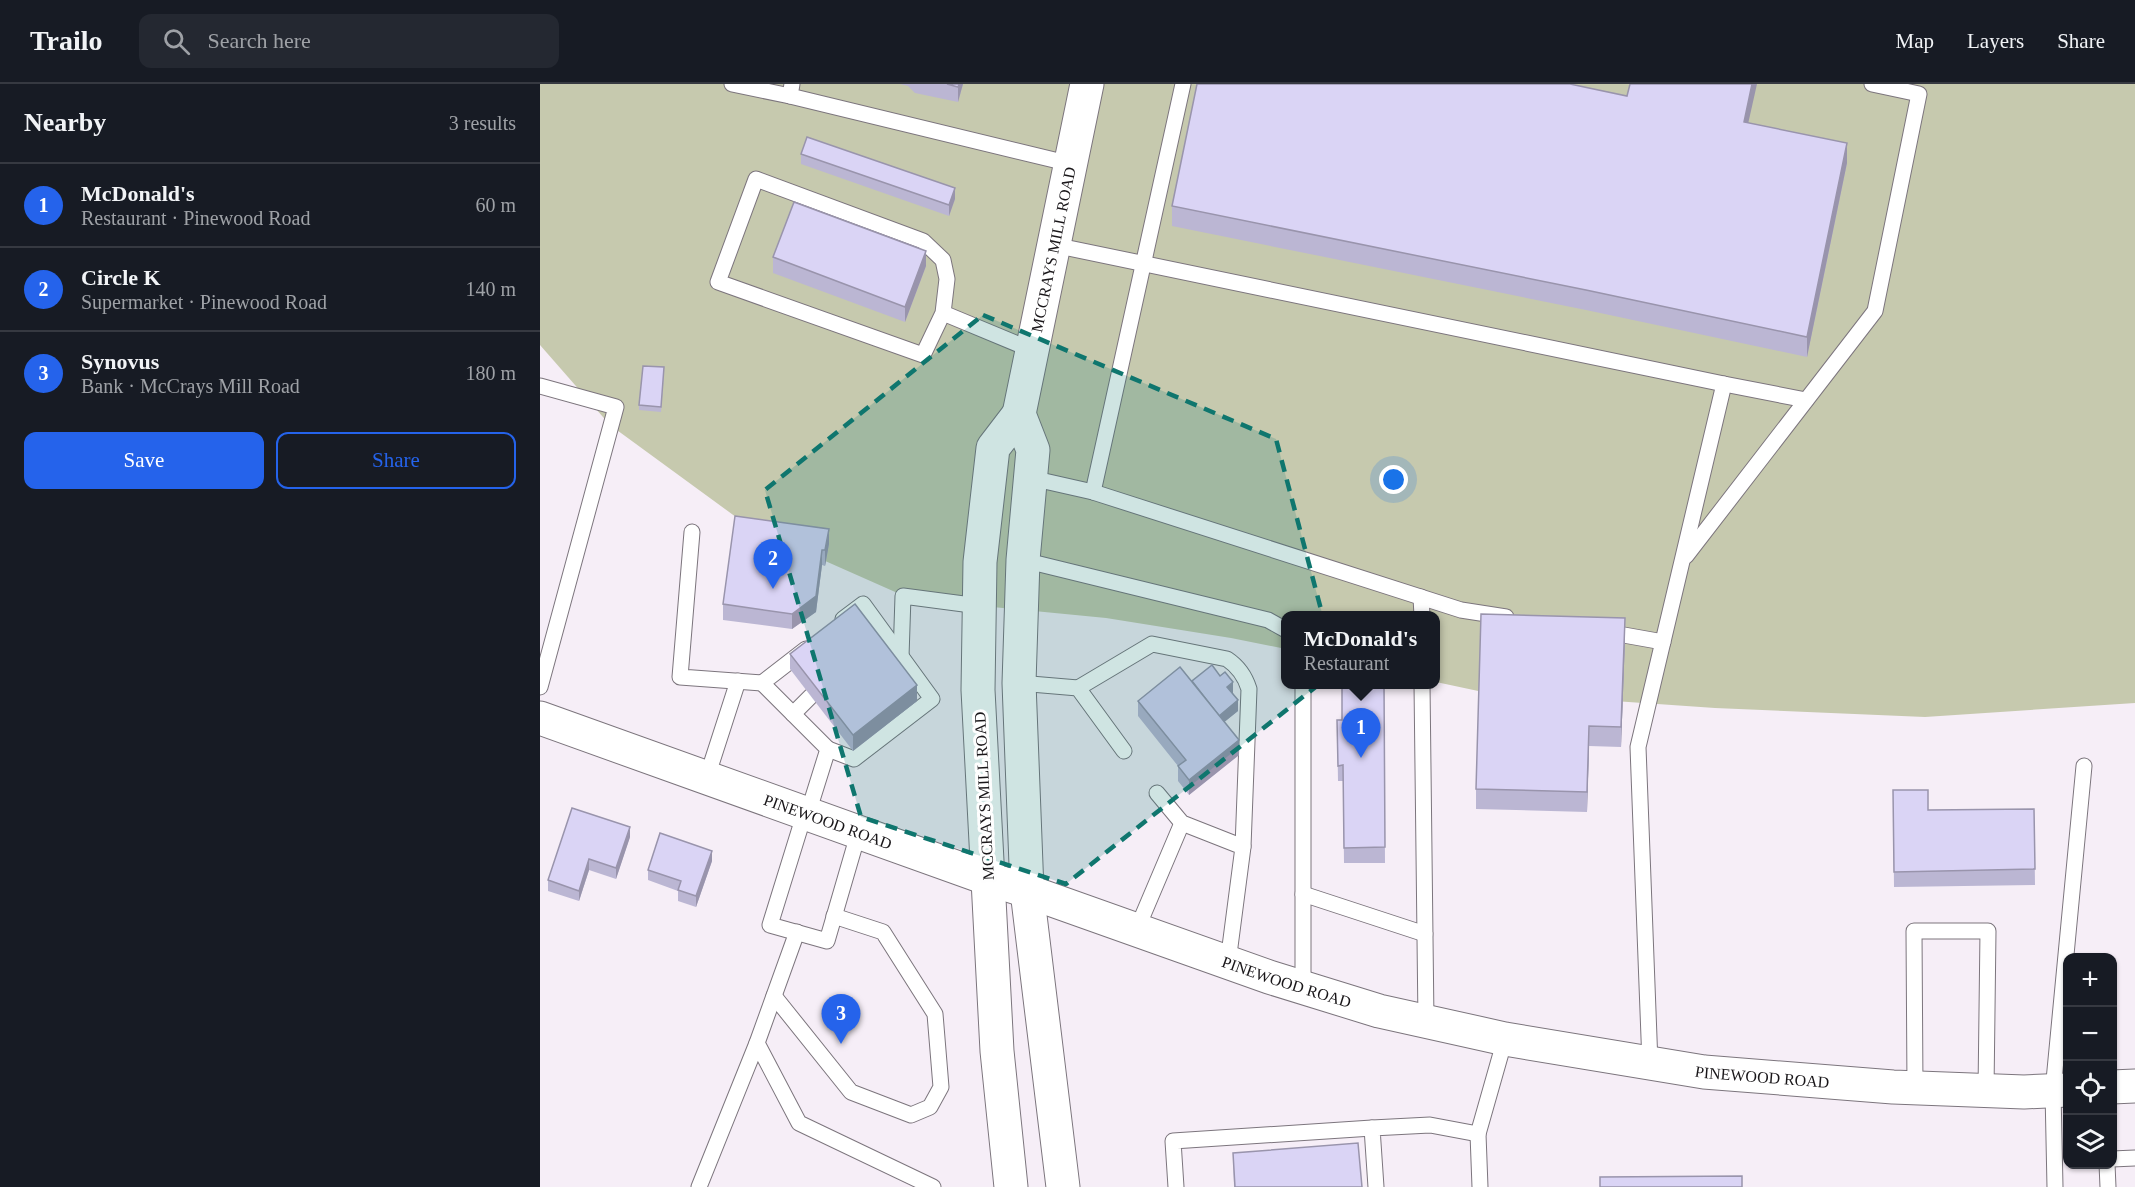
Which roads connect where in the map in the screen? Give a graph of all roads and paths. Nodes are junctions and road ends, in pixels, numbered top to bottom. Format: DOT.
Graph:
graph roads {
  1 [pos="732,84"];
  2 [pos="1088,84"];
  3 [pos="1183,84"];
  4 [pos="1872,84"];
  5 [pos="791,90"];
  6 [pos="1071,164"];
  7 [pos="1054,245"];
  8 [pos="1142,263"];
  9 [pos="943,313"];
  10 [pos="1032,350"];
  11 [pos="1724,384"];
  12 [pos="540,386"];
  13 [pos="1806,400"];
  14 [pos="1019,414"];
  15 [pos="1031,478"];
  16 [pos="1093,492"];
  17 [pos="692,532"];
  18 [pos="1023,560"];
  19 [pos="1682,561"];
  20 [pos="1421,597"];
  21 [pos="979,606"];
  22 [pos="1422,611"];
  23 [pos="1517,619"];
  24 [pos="835,626"];
  25 [pos="1281,627"];
  26 [pos="1593,630"];
  27 [pos="817,640"];
  28 [pos="1663,642"];
  29 [pos="901,657"];
  30 [pos="738,681"];
  31 [pos="762,683"];
  32 [pos="1019,683"];
  33 [pos="540,687"];
  34 [pos="1078,688"];
  35 [pos="1303,689"];
  36 [pos="1422,689"];
  37 [pos="811,696"];
  38 [pos="793,714"];
  39 [pos="540,718"];
  40 [pos="837,730"];
  41 [pos="825,746"];
  42 [pos="1124,750"];
  43 [pos="2084,766"];
  44 [pos="707,777"];
  45 [pos="1157,793"];
  46 [pos="806,812"];
  47 [pos="1182,823"];
  48 [pos="859,831"];
  49 [pos="1243,847"];
  50 [pos="989,879"];
  51 [pos="1027,891"];
  52 [pos="1303,894"];
  53 [pos="834,916"];
  54 [pos="1137,929"];
  55 [pos="797,932"];
  56 [pos="1425,934"];
  57 [pos="1228,962"];
  58 [pos="1303,988"];
  59 [pos="774,996"];
  60 [pos="1426,1022"];
  61 [pos="1505,1039"];
  62 [pos="757,1043"];
  63 [pos="1650,1064"];
  64 [pos="2135,1086"];
  65 [pos="1915,1088"];
  66 [pos="2117,1088"];
  67 [pos="2060,1090"];
  68 [pos="1986,1091"];
  69 [pos="1372,1128"];
  70 [pos="1478,1134"];
  71 [pos="2135,1158"];
  72 [pos="2117,1159"];
  73 [pos="2108,1169"];
  74 [pos="699,1187"];
  75 [pos="933,1187"];
  76 [pos="1011,1187"];
  77 [pos="1063,1187"];
  78 [pos="1176,1187"];
  79 [pos="1376,1187"];
  80 [pos="1480,1187"];
  81 [pos="2055,1187"];
  82 [pos="2108,1187"];
  1 -- 5 [label="lane"];
  2 -- 6 [label="street, MCCRAYS MILL ROAD"];
  3 -- 8 [label="lane"];
  4 -- 13 [label="lane"];
  5 -- 6 [label="lane"];
  6 -- 7 [label="street, MCCRAYS MILL ROAD"];
  7 -- 8 [label="lane"];
  7 -- 10 [label="street, MCCRAYS MILL ROAD"];
  8 -- 11 [label="lane"];
  8 -- 16 [label="lane"];
  9 -- 9 [label="lane"];
  9 -- 10 [label="lane"];
  10 -- 14 [label="street, MCCRAYS MILL ROAD"];
  11 -- 13 [label="lane"];
  11 -- 19 [label="lane"];
  12 -- 33 [label="lane"];
  13 -- 19 [label="lane"];
  14 -- 15 [label="street"];
  14 -- 21 [label="street, MCCRAYS MILL ROAD"];
  15 -- 16 [label="lane"];
  15 -- 18 [label="street"];
  16 -- 20 [label="lane"];
  17 -- 30 [label="lane"];
  18 -- 25 [label="lane"];
  18 -- 32 [label="street"];
  19 -- 28 [label="lane"];
  20 -- 22 [label="lane"];
  20 -- 23 [label="lane"];
  21 -- 29 [label="lane"];
  21 -- 50 [label="street, MCCRAYS MILL ROAD"];
  24 -- 29 [label="lane"];
  26 -- 28 [label="lane"];
  27 -- 31 [label="lane"];
  28 -- 63 [label="lane"];
  29 -- 41 [label="lane"];
  30 -- 31 [label="lane"];
  30 -- 44 [label="lane"];
  31 -- 38 [label="lane"];
  32 -- 34 [label="lane"];
  32 -- 51 [label="street"];
  34 -- 42 [label="lane"];
  34 -- 49 [label="lane"];
  35 -- 52 [label="lane"];
  36 -- 56 [label="lane"];
  37 -- 38 [label="lane"];
  38 -- 41 [label="lane"];
  39 -- 44 [label="street, PINEWOOD ROAD"];
  40 -- 41 [label="lane"];
  41 -- 46 [label="lane"];
  43 -- 67 [label="lane"];
  44 -- 46 [label="street, PINEWOOD ROAD"];
  45 -- 47 [label="lane"];
  46 -- 48 [label="street, PINEWOOD ROAD"];
  46 -- 55 [label="lane"];
  47 -- 49 [label="lane"];
  47 -- 54 [label="lane"];
  48 -- 50 [label="street, PINEWOOD ROAD"];
  48 -- 53 [label="lane"];
  49 -- 57 [label="lane"];
  50 -- 51 [label="street, PINEWOOD ROAD"];
  50 -- 76 [label="street, MCCRAYS MILL ROAD"];
  51 -- 54 [label="street, PINEWOOD ROAD"];
  51 -- 77 [label="street"];
  52 -- 56 [label="lane"];
  52 -- 58 [label="lane"];
  53 -- 55 [label="lane"];
  53 -- 59 [label="lane"];
  54 -- 57 [label="street, PINEWOOD ROAD"];
  55 -- 59 [label="lane"];
  56 -- 60 [label="lane"];
  57 -- 58 [label="street, PINEWOOD ROAD"];
  58 -- 60 [label="street, PINEWOOD ROAD"];
  59 -- 62 [label="lane"];
  60 -- 61 [label="street, PINEWOOD ROAD"];
  61 -- 63 [label="street, PINEWOOD ROAD"];
  61 -- 70 [label="lane"];
  62 -- 74 [label="lane"];
  62 -- 75 [label="lane"];
  63 -- 65 [label="street, PINEWOOD ROAD"];
  64 -- 66 [label="street"];
  65 -- 68 [label="street, PINEWOOD ROAD"];
  65 -- 68 [label="lane"];
  67 -- 68 [label="street, PINEWOOD ROAD"];
  67 -- 81 [label="lane"];
  69 -- 70 [label="lane"];
  69 -- 78 [label="lane"];
  69 -- 79 [label="lane"];
  70 -- 80 [label="lane"];
  71 -- 72 [label="lane"];
  73 -- 82 [label="lane"];
}
